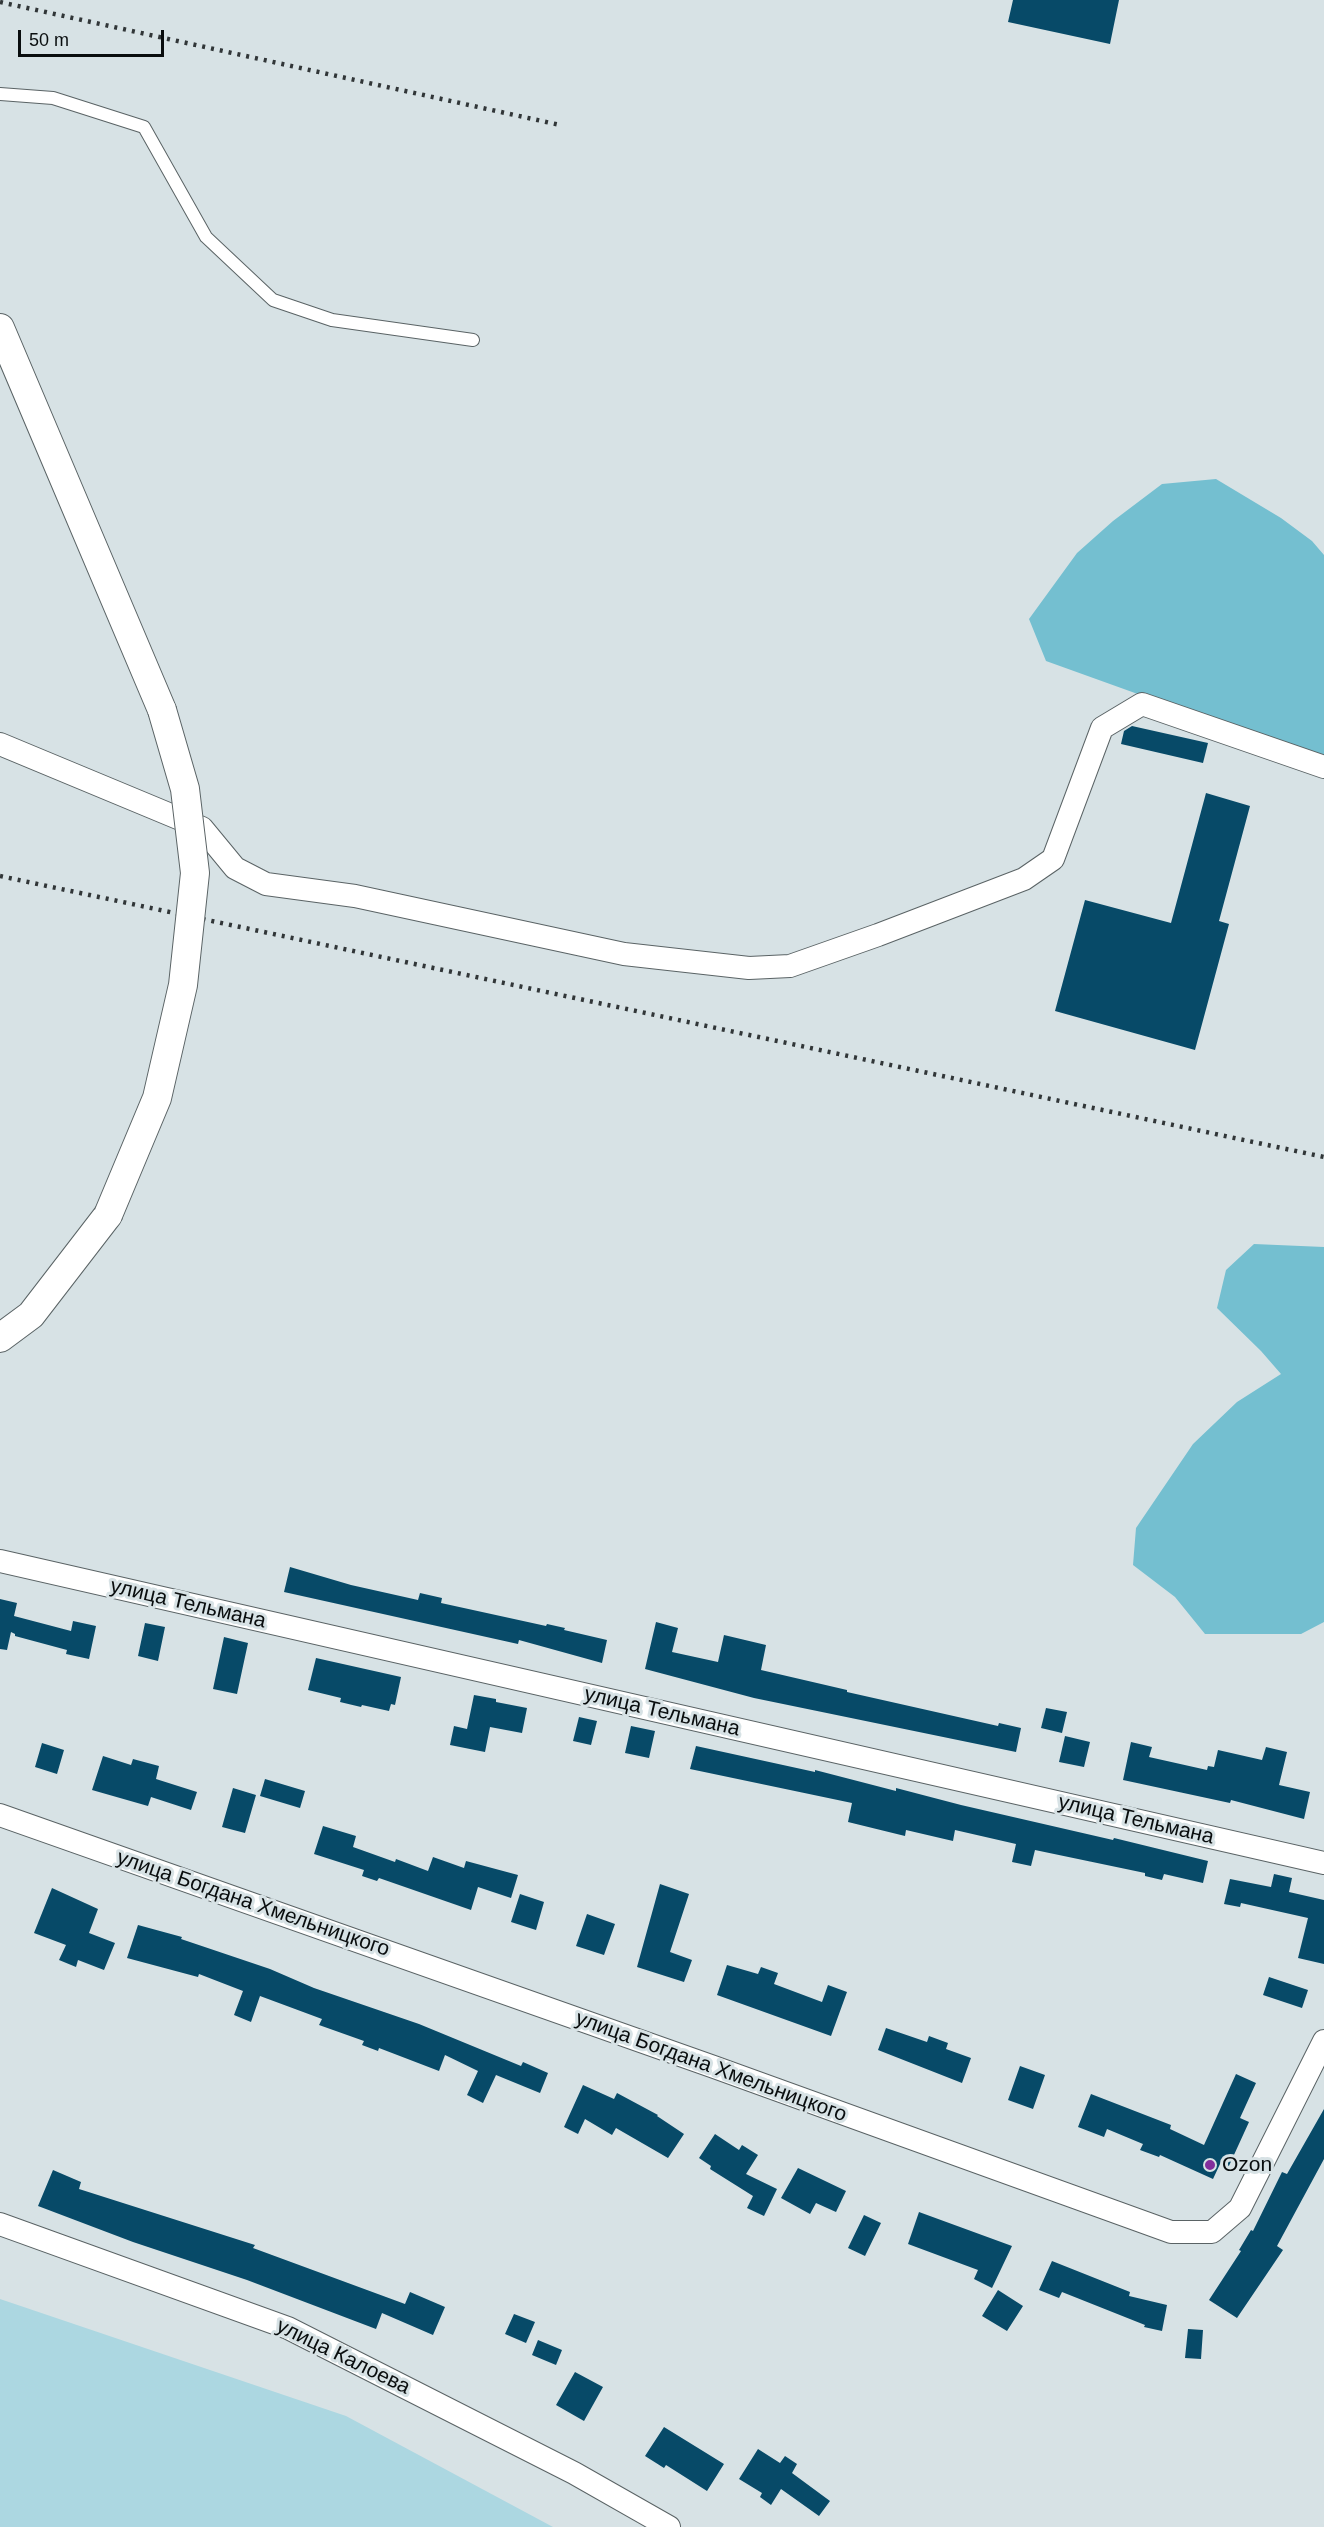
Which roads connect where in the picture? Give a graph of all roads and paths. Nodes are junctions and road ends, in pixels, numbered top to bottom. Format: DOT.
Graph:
graph roads {
  1 [pos="0,94"];
  2 [pos="0,328"];
  3 [pos="472,340"];
  4 [pos="0,744"];
  5 [pos="1324,767"];
  6 [pos="0,1338"];
  7 [pos="0,1562"];
  8 [pos="0,1815"];
  9 [pos="1324,1863"];
  10 [pos="1324,2041"];
  11 [pos="0,2224"];
  12 [pos="669,2527"];
  1 -- 3 [label="lane"];
  2 -- 6 [label="street, bridge"];
  4 -- 5 [label="street"];
  7 -- 9 [label="street, улица Тельмана"];
  8 -- 10 [label="street, улица Богдана Хмельницкого"];
  11 -- 12 [label="street, улица Калоева"];
}
